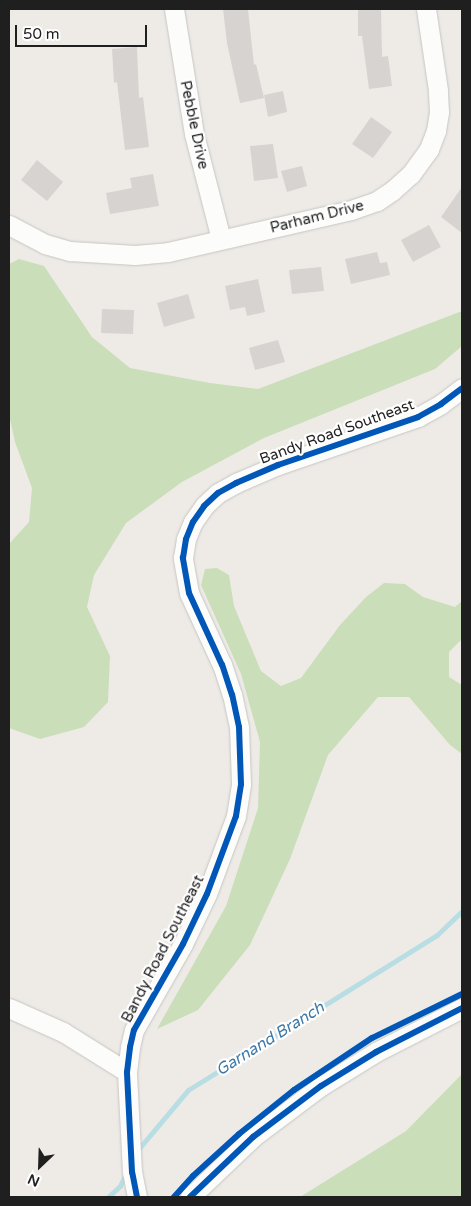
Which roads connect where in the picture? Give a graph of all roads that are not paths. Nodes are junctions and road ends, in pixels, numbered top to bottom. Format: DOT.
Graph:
graph roads {
  1 [pos="174,9"];
  2 [pos="426,9"];
  3 [pos="9,225"];
  4 [pos="221,239"];
  5 [pos="462,388"];
  6 [pos="9,1008"];
  7 [pos="462,1008"];
  8 [pos="127,1072"];
  9 [pos="137,1197"];
  10 [pos="190,1197"];
  1 -- 4 [label="street, Pebble Drive"];
  2 -- 4 [label="street, Parham Drive"];
  3 -- 4 [label="street, Parham Drive"];
  5 -- 8 [label="street, Bandy Road Southeast"];
  6 -- 8 [label="street"];
  7 -- 10 [label="street"];
  8 -- 9 [label="street, Bandy Road Southeast"];
}
